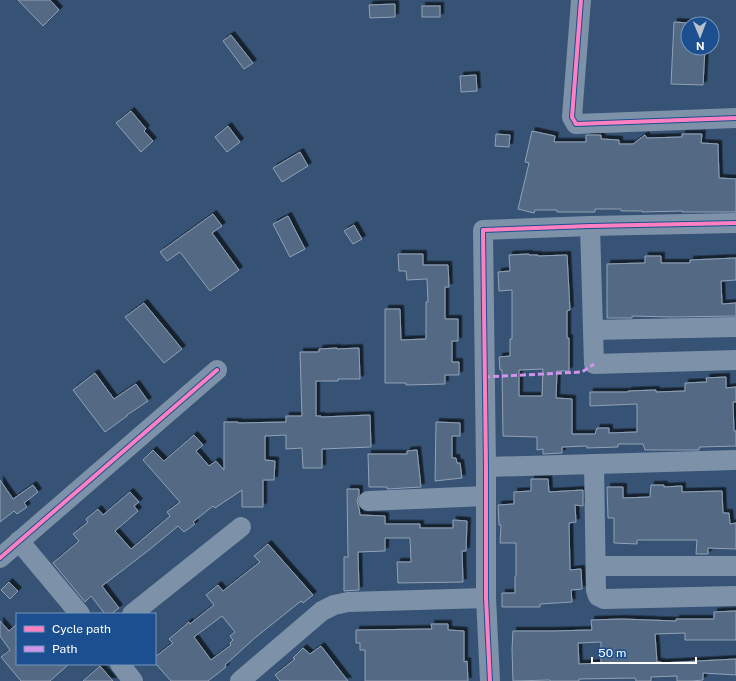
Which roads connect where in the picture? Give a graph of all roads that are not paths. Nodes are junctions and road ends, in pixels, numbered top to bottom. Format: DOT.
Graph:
graph roads {
  1 [pos="581,0"];
  2 [pos="736,118"];
  3 [pos="736,223"];
  4 [pos="590,226"];
  5 [pos="736,327"];
  6 [pos="593,330"];
  7 [pos="736,360"];
  8 [pos="217,370"];
  9 [pos="736,460"];
  10 [pos="594,464"];
  11 [pos="486,467"];
  12 [pos="486,496"];
  13 [pos="368,501"];
  14 [pos="241,527"];
  15 [pos="19,541"];
  16 [pos="0,558"];
  17 [pos="596,566"];
  18 [pos="736,566"];
  19 [pos="736,596"];
  20 [pos="486,598"];
  21 [pos="79,613"];
  22 [pos="133,613"];
  23 [pos="121,665"];
  24 [pos="133,681"];
  25 [pos="240,681"];
  26 [pos="490,681"];
  1 -- 2 [label="street"];
  3 -- 4 [label="street"];
  4 -- 6 [label="street"];
  4 -- 11 [label="street"];
  5 -- 6 [label="street"];
  6 -- 7 [label="street"];
  8 -- 15 [label="street"];
  9 -- 10 [label="street"];
  10 -- 11 [label="street"];
  10 -- 17 [label="street"];
  11 -- 12 [label="street"];
  12 -- 13 [label="street"];
  12 -- 20 [label="street"];
  14 -- 22 [label="street"];
  15 -- 16 [label="street"];
  15 -- 21 [label="street"];
  17 -- 18 [label="street"];
  17 -- 19 [label="street"];
  20 -- 25 [label="street"];
  20 -- 26 [label="street"];
  23 -- 24 [label="street"];
}
